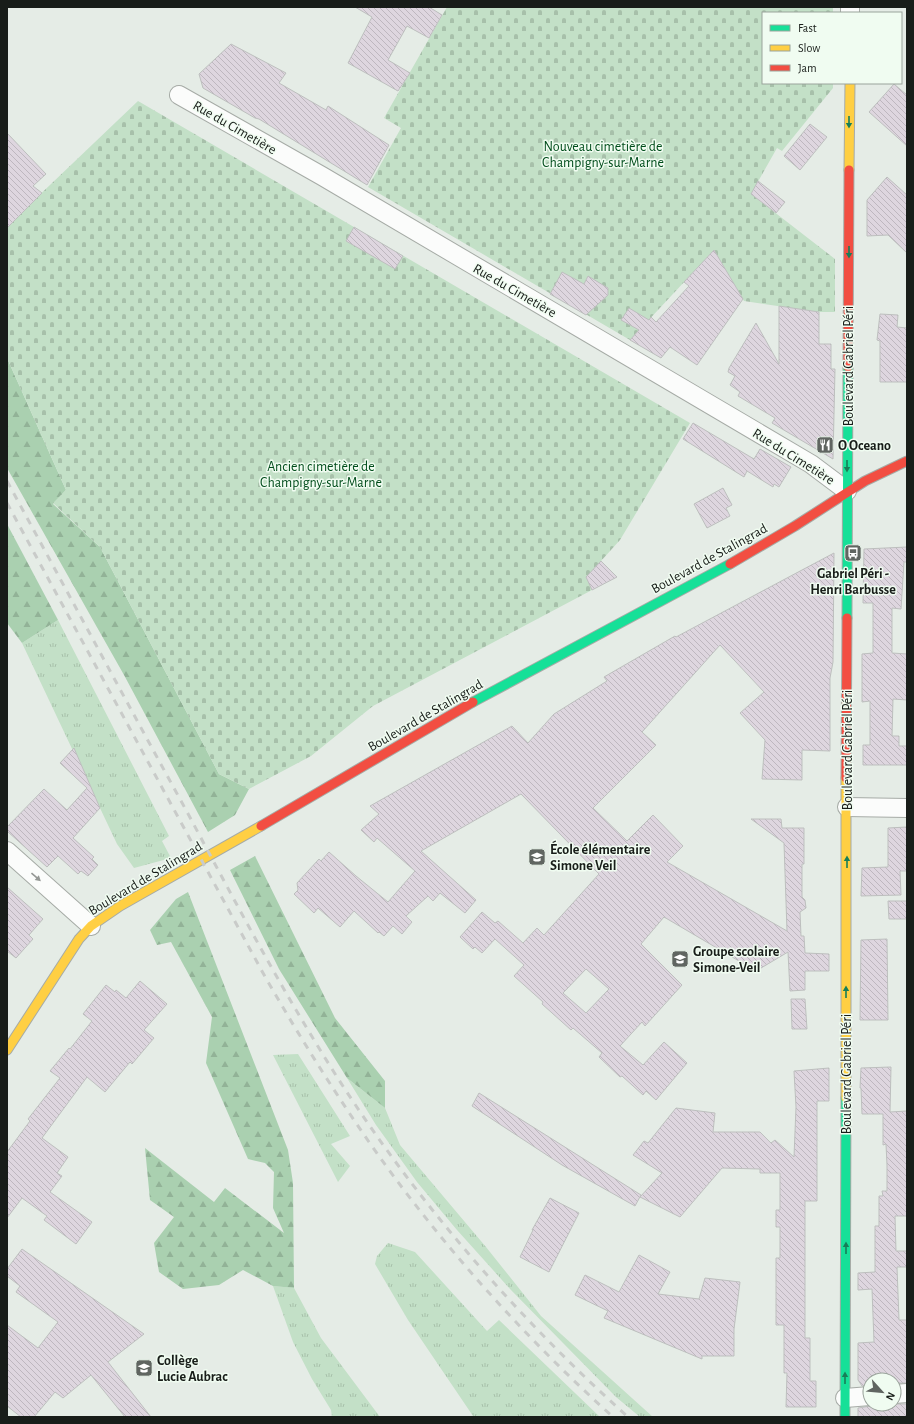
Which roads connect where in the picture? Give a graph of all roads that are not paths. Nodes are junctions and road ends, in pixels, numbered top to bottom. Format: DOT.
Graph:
graph roads {
  1 [pos="850,84"];
  2 [pos="179,95"];
  3 [pos="907,461"];
  4 [pos="847,491"];
  5 [pos="847,807"];
  6 [pos="907,808"];
  7 [pos="7,851"];
  8 [pos="91,926"];
  9 [pos="7,1050"];
  10 [pos="862,1397"];
  11 [pos="845,1398"];
  12 [pos="845,1417"];
  1 -- 4 [label="street, Boulevard Gabriel Péri, one-way"];
  2 -- 4 [label="street, Rue du Cimetière"];
  3 -- 4 [label="street, Boulevard de Stalingrad"];
  4 -- 5 [label="street, Boulevard Gabriel Péri"];
  4 -- 8 [label="street, Boulevard de Stalingrad"];
  5 -- 6 [label="street"];
  11 -- 5 [label="street, Boulevard Gabriel Péri, one-way"];
  7 -- 8 [label="street, one-way"];
  8 -- 9 [label="street, Boulevard de Stalingrad"];
  10 -- 11 [label="street"];
  11 -- 12 [label="street, Boulevard Gabriel Péri"];
}
